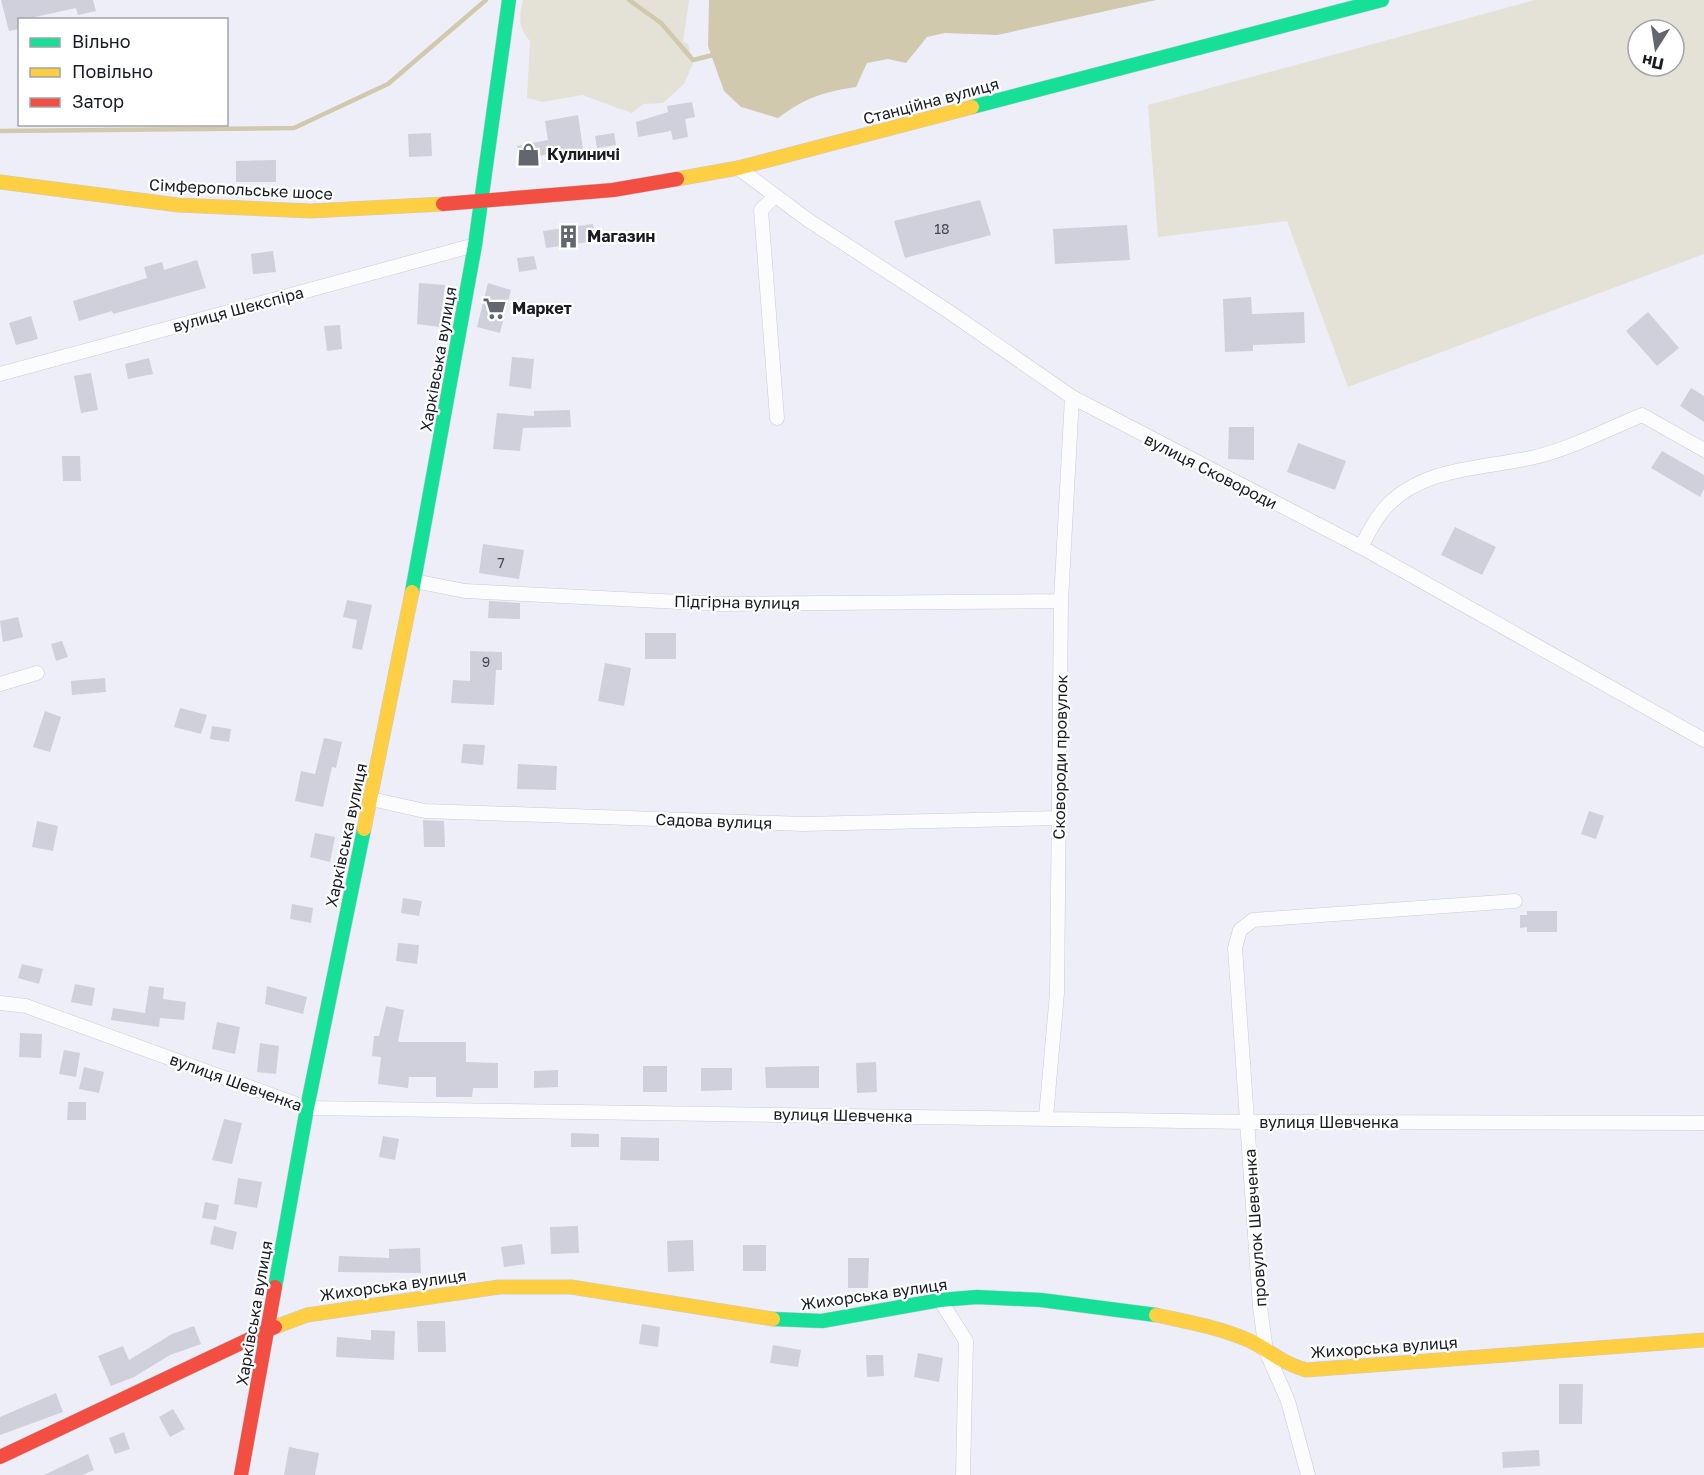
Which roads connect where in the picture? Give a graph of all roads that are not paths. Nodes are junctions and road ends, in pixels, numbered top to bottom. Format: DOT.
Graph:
graph roads {
  1 [pos="508,0"];
  2 [pos="1382,0"];
  3 [pos="738,168"];
  4 [pos="0,182"];
  5 [pos="775,196"];
  6 [pos="482,202"];
  7 [pos="475,245"];
  8 [pos="0,374"];
  9 [pos="1072,397"];
  10 [pos="777,418"];
  11 [pos="1704,450"];
  12 [pos="1361,547"];
  13 [pos="414,582"];
  14 [pos="1061,601"];
  15 [pos="37,673"];
  16 [pos="0,684"];
  17 [pos="1704,740"];
  18 [pos="371,799"];
  19 [pos="1059,818"];
  20 [pos="1515,901"];
  21 [pos="0,1003"];
  22 [pos="307,1108"];
  23 [pos="1046,1117"];
  24 [pos="1248,1122"];
  25 [pos="1704,1123"];
  26 [pos="940,1300"];
  27 [pos="267,1330"];
  28 [pos="1704,1340"];
  29 [pos="1266,1351"];
  30 [pos="0,1457"];
  31 [pos="241,1475"];
  32 [pos="963,1475"];
  33 [pos="1308,1475"];
  1 -- 6 [label="main road, Харківська вулиця"];
  2 -- 3 [label="main road, Станційна вулиця"];
  3 -- 5 [label="street, вулиця Сковороди"];
  3 -- 6 [label="main road, Станційна вулиця"];
  4 -- 6 [label="main road, Сімферопольське шосе"];
  5 -- 9 [label="street, вулиця Сковороди"];
  5 -- 10 [label="street"];
  6 -- 7 [label="main road, Харківська вулиця"];
  7 -- 8 [label="street, вулиця Шекспіра"];
  7 -- 13 [label="main road, Харківська вулиця"];
  9 -- 12 [label="street, вулиця Сковороди"];
  9 -- 14 [label="street, Сковороди провулок"];
  11 -- 12 [label="street"];
  12 -- 17 [label="street, вулиця Сковороди"];
  13 -- 14 [label="street, Підгірна вулиця"];
  13 -- 18 [label="main road, Харківська вулиця"];
  14 -- 19 [label="street, Сковороди провулок"];
  15 -- 16 [label="street"];
  18 -- 19 [label="street, Садова вулиця"];
  18 -- 22 [label="main road, Харківська вулиця"];
  19 -- 23 [label="street, Сковороди провулок"];
  20 -- 24 [label="street, провулок Шевченка"];
  21 -- 22 [label="street, вулиця Шевченка"];
  22 -- 23 [label="street, вулиця Шевченка"];
  22 -- 27 [label="main road, Харківська вулиця"];
  23 -- 24 [label="street, вулиця Шевченка"];
  24 -- 25 [label="street, вулиця Шевченка"];
  24 -- 29 [label="street, провулок Шевченка"];
  26 -- 27 [label="main road, Жихорська вулиця"];
  26 -- 29 [label="main road, Жихорська вулиця"];
  26 -- 32 [label="street"];
  27 -- 30 [label="main road, Жихорська вулиця"];
  27 -- 31 [label="main road, Харківська вулиця"];
  28 -- 29 [label="main road, Жихорська вулиця"];
  29 -- 33 [label="street, провулок Шевченка"];
}
